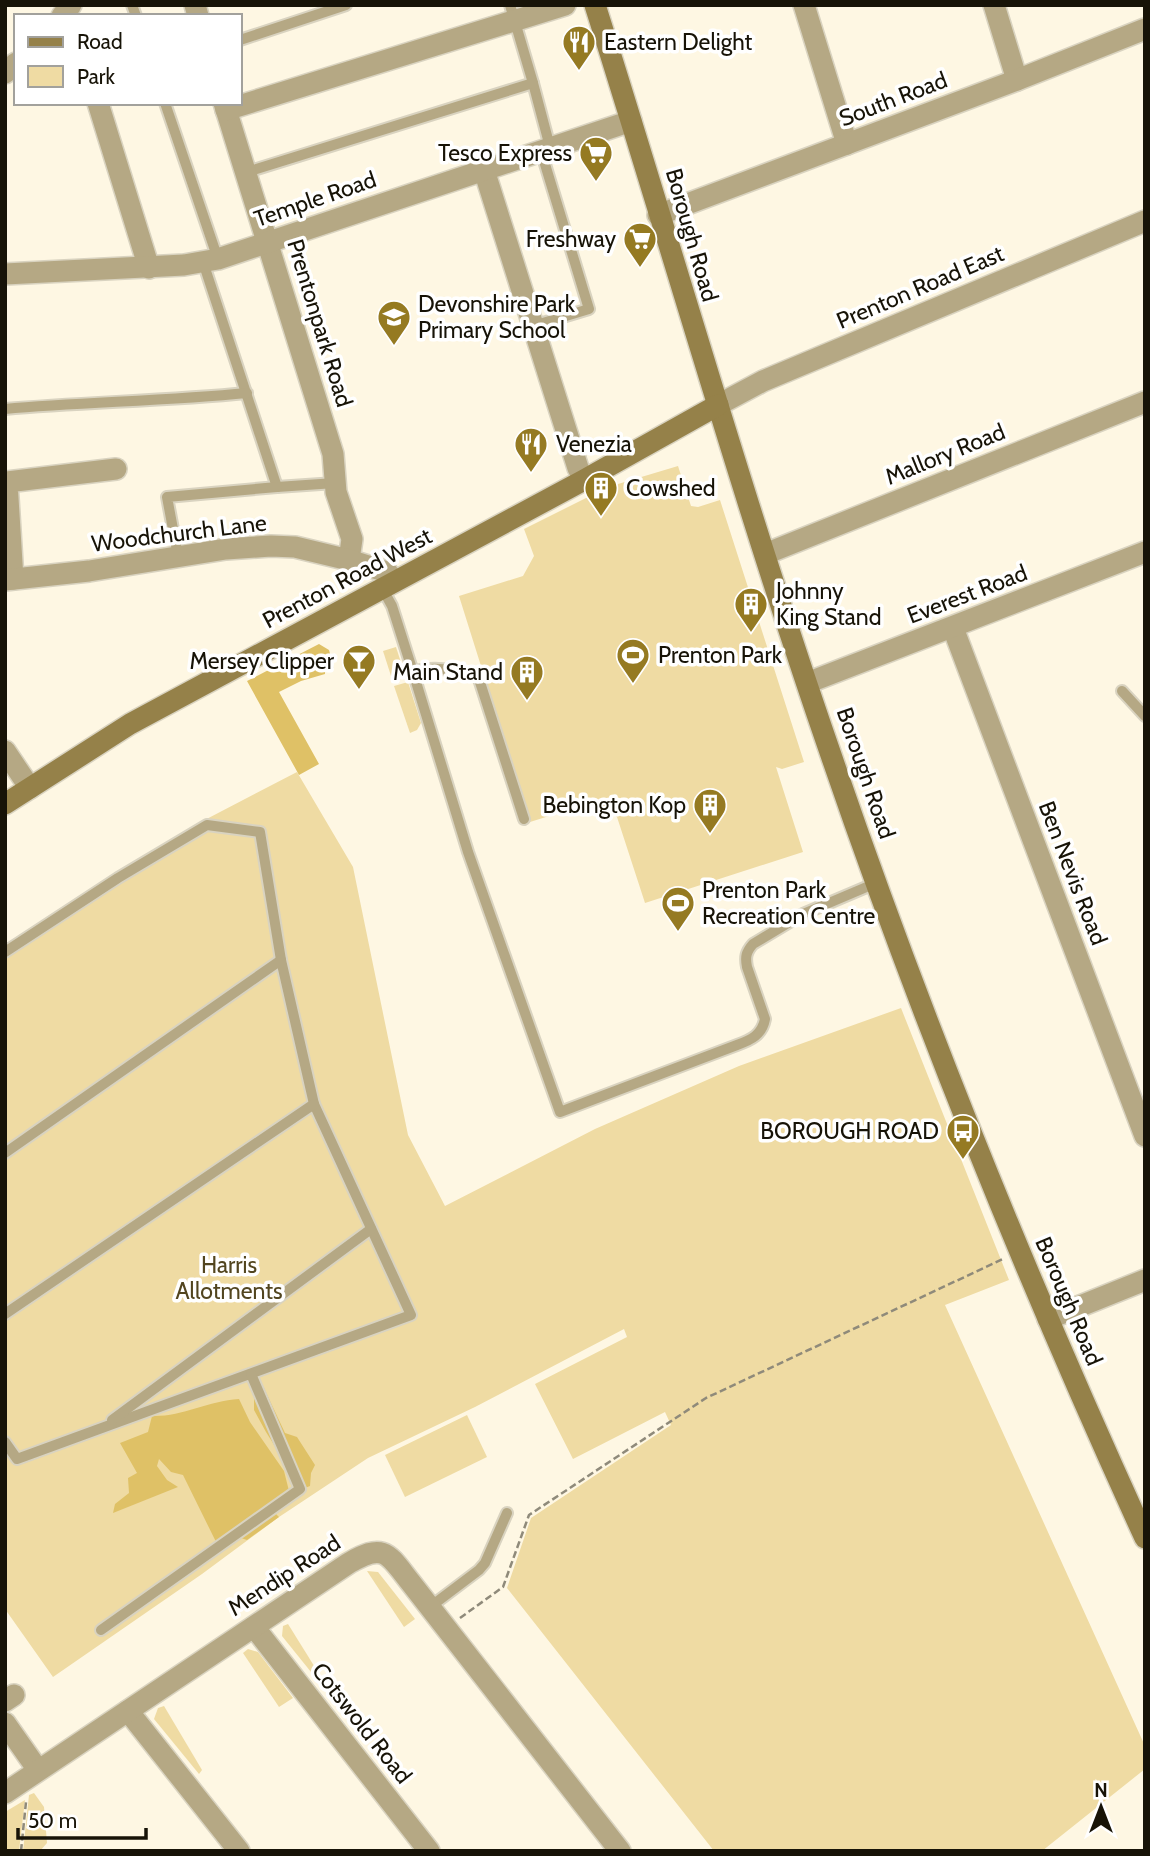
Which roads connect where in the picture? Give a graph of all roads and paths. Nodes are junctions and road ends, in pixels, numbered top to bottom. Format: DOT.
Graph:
graph roads {
  1 [pos="346,5"];
  2 [pos="565,5"];
  3 [pos="595,5"];
  4 [pos="804,5"];
  5 [pos="994,5"];
  6 [pos="512,13"];
  7 [pos="1145,29"];
  8 [pos="242,39"];
  9 [pos="1017,80"];
  10 [pos="533,83"];
  11 [pos="242,101"];
  12 [pos="99,105"];
  13 [pos="166,105"];
  14 [pos="225,107"];
  15 [pos="631,121"];
  16 [pos="848,144"];
  17 [pos="545,149"];
  18 [pos="484,170"];
  19 [pos="247,172"];
  20 [pos="658,215"];
  21 [pos="1145,221"];
  22 [pos="268,243"];
  23 [pos="210,261"];
  24 [pos="149,268"];
  25 [pos="5,274"];
  26 [pos="533,326"];
  27 [pos="247,393"];
  28 [pos="1145,402"];
  29 [pos="718,405"];
  30 [pos="5,409"];
  31 [pos="116,469"];
  32 [pos="584,480"];
  33 [pos="335,483"];
  34 [pos="277,487"];
  35 [pos="1145,552"];
  36 [pos="765,554"];
  37 [pos="178,556"];
  38 [pos="349,559"];
  39 [pos="9,580"];
  40 [pos="388,584"];
  41 [pos="953,628"];
  42 [pos="413,672"];
  43 [pos="807,683"];
  44 [pos="1122,691"];
  45 [pos="1145,716"];
  46 [pos="5,751"];
  47 [pos="30,788"];
  48 [pos="5,804"];
  49 [pos="524,819"];
  50 [pos="876,883"];
  51 [pos="5,952"];
  52 [pos="281,960"];
  53 [pos="314,1104"];
  54 [pos="1145,1136"];
  55 [pos="5,1153"];
  56 [pos="371,1229"];
  57 [pos="1019,1251"];
  58 [pos="1145,1280"];
  59 [pos="5,1314"];
  60 [pos="1048,1319"];
  61 [pos="251,1374"];
  62 [pos="100,1429"];
  63 [pos="5,1442"];
  64 [pos="17,1459"];
  65 [pos="5,1464"];
  66 [pos="507,1513"];
  67 [pos="1145,1538"];
  68 [pos="430,1607"];
  69 [pos="254,1627"];
  70 [pos="446,1628"];
  71 [pos="102,1630"];
  72 [pos="128,1711"];
  73 [pos="5,1723"];
  74 [pos="33,1774"];
  75 [pos="5,1793"];
  76 [pos="21,1851"];
  77 [pos="239,1851"];
  78 [pos="429,1851"];
  79 [pos="620,1851"];
  1 -- 8 [label="lane"];
  2 -- 6 [label="street"];
  3 -- 15 [label="street, Borough Road"];
  4 -- 16 [label="street"];
  5 -- 9 [label="street"];
  6 -- 10 [label="lane"];
  6 -- 11 [label="street"];
  7 -- 9 [label="street, South Road"];
  9 -- 16 [label="street, South Road"];
  10 -- 17 [label="lane"];
  10 -- 19 [label="lane"];
  12 -- 24 [label="street"];
  13 -- 23 [label="lane"];
  14 -- 19 [label="street, Prentonpark Road"];
  15 -- 17 [label="street, Temple Road"];
  15 -- 20 [label="street, Borough Road"];
  16 -- 20 [label="street, South Road"];
  17 -- 18 [label="street, Temple Road"];
  17 -- 26 [label="lane"];
  18 -- 22 [label="street, Temple Road"];
  18 -- 26 [label="street"];
  19 -- 22 [label="street, Prentonpark Road"];
  20 -- 29 [label="street, Borough Road"];
  21 -- 29 [label="street, Prenton Road East"];
  22 -- 23 [label="street, Temple Road"];
  22 -- 33 [label="street, Prentonpark Road"];
  23 -- 24 [label="street, Temple Road"];
  23 -- 27 [label="lane"];
  24 -- 25 [label="street, Temple Road"];
  26 -- 32 [label="street"];
  27 -- 30 [label="lane"];
  27 -- 34 [label="lane"];
  28 -- 36 [label="street, Mallory Road"];
  29 -- 32 [label="street, Prenton Road West"];
  29 -- 36 [label="street, Borough Road"];
  31 -- 39 [label="street"];
  32 -- 40 [label="street, Prenton Road West"];
  33 -- 34 [label="lane"];
  33 -- 38 [label="street, Prentonpark Road"];
  34 -- 37 [label="lane"];
  35 -- 41 [label="street, Everest Road"];
  36 -- 43 [label="street, Borough Road"];
  37 -- 38 [label="street, Woodchurch Lane"];
  37 -- 39 [label="street, Woodchurch Lane"];
  38 -- 40 [label="street, Woodchurch Lane"];
  40 -- 42 [label="lane"];
  40 -- 47 [label="street, Prenton Road West"];
  41 -- 43 [label="street, Everest Road"];
  41 -- 54 [label="street, Ben Nevis Road"];
  42 -- 49 [label="lane"];
  42 -- 50 [label="lane"];
  43 -- 50 [label="street, Borough Road"];
  44 -- 45 [label="lane"];
  46 -- 47 [label="street"];
  47 -- 48 [label="street, Prenton Road West"];
  50 -- 57 [label="street, Borough Road"];
  51 -- 52 [label="lane"];
  52 -- 53 [label="lane"];
  52 -- 55 [label="lane"];
  53 -- 56 [label="lane"];
  53 -- 59 [label="lane"];
  56 -- 61 [label="lane"];
  56 -- 62 [label="lane"];
  57 -- 60 [label="street, Borough Road"];
  57 -- 70 [label="path"];
  58 -- 60 [label="street"];
  60 -- 67 [label="street, Borough Road"];
  61 -- 62 [label="lane"];
  61 -- 71 [label="lane"];
  62 -- 64 [label="lane"];
  63 -- 64 [label="lane"];
  64 -- 65 [label="lane"];
  66 -- 68 [label="lane"];
  68 -- 69 [label="street, Mendip Road"];
  68 -- 70 [label="street, Mendip Road"];
  69 -- 72 [label="street, Mendip Road"];
  69 -- 78 [label="street, Cotswold Road"];
  70 -- 79 [label="street, Mendip Road"];
  72 -- 74 [label="street, Mendip Road"];
  72 -- 77 [label="street"];
  73 -- 74 [label="street"];
  74 -- 75 [label="street, Mendip Road"];
  74 -- 76 [label="path"];
}
